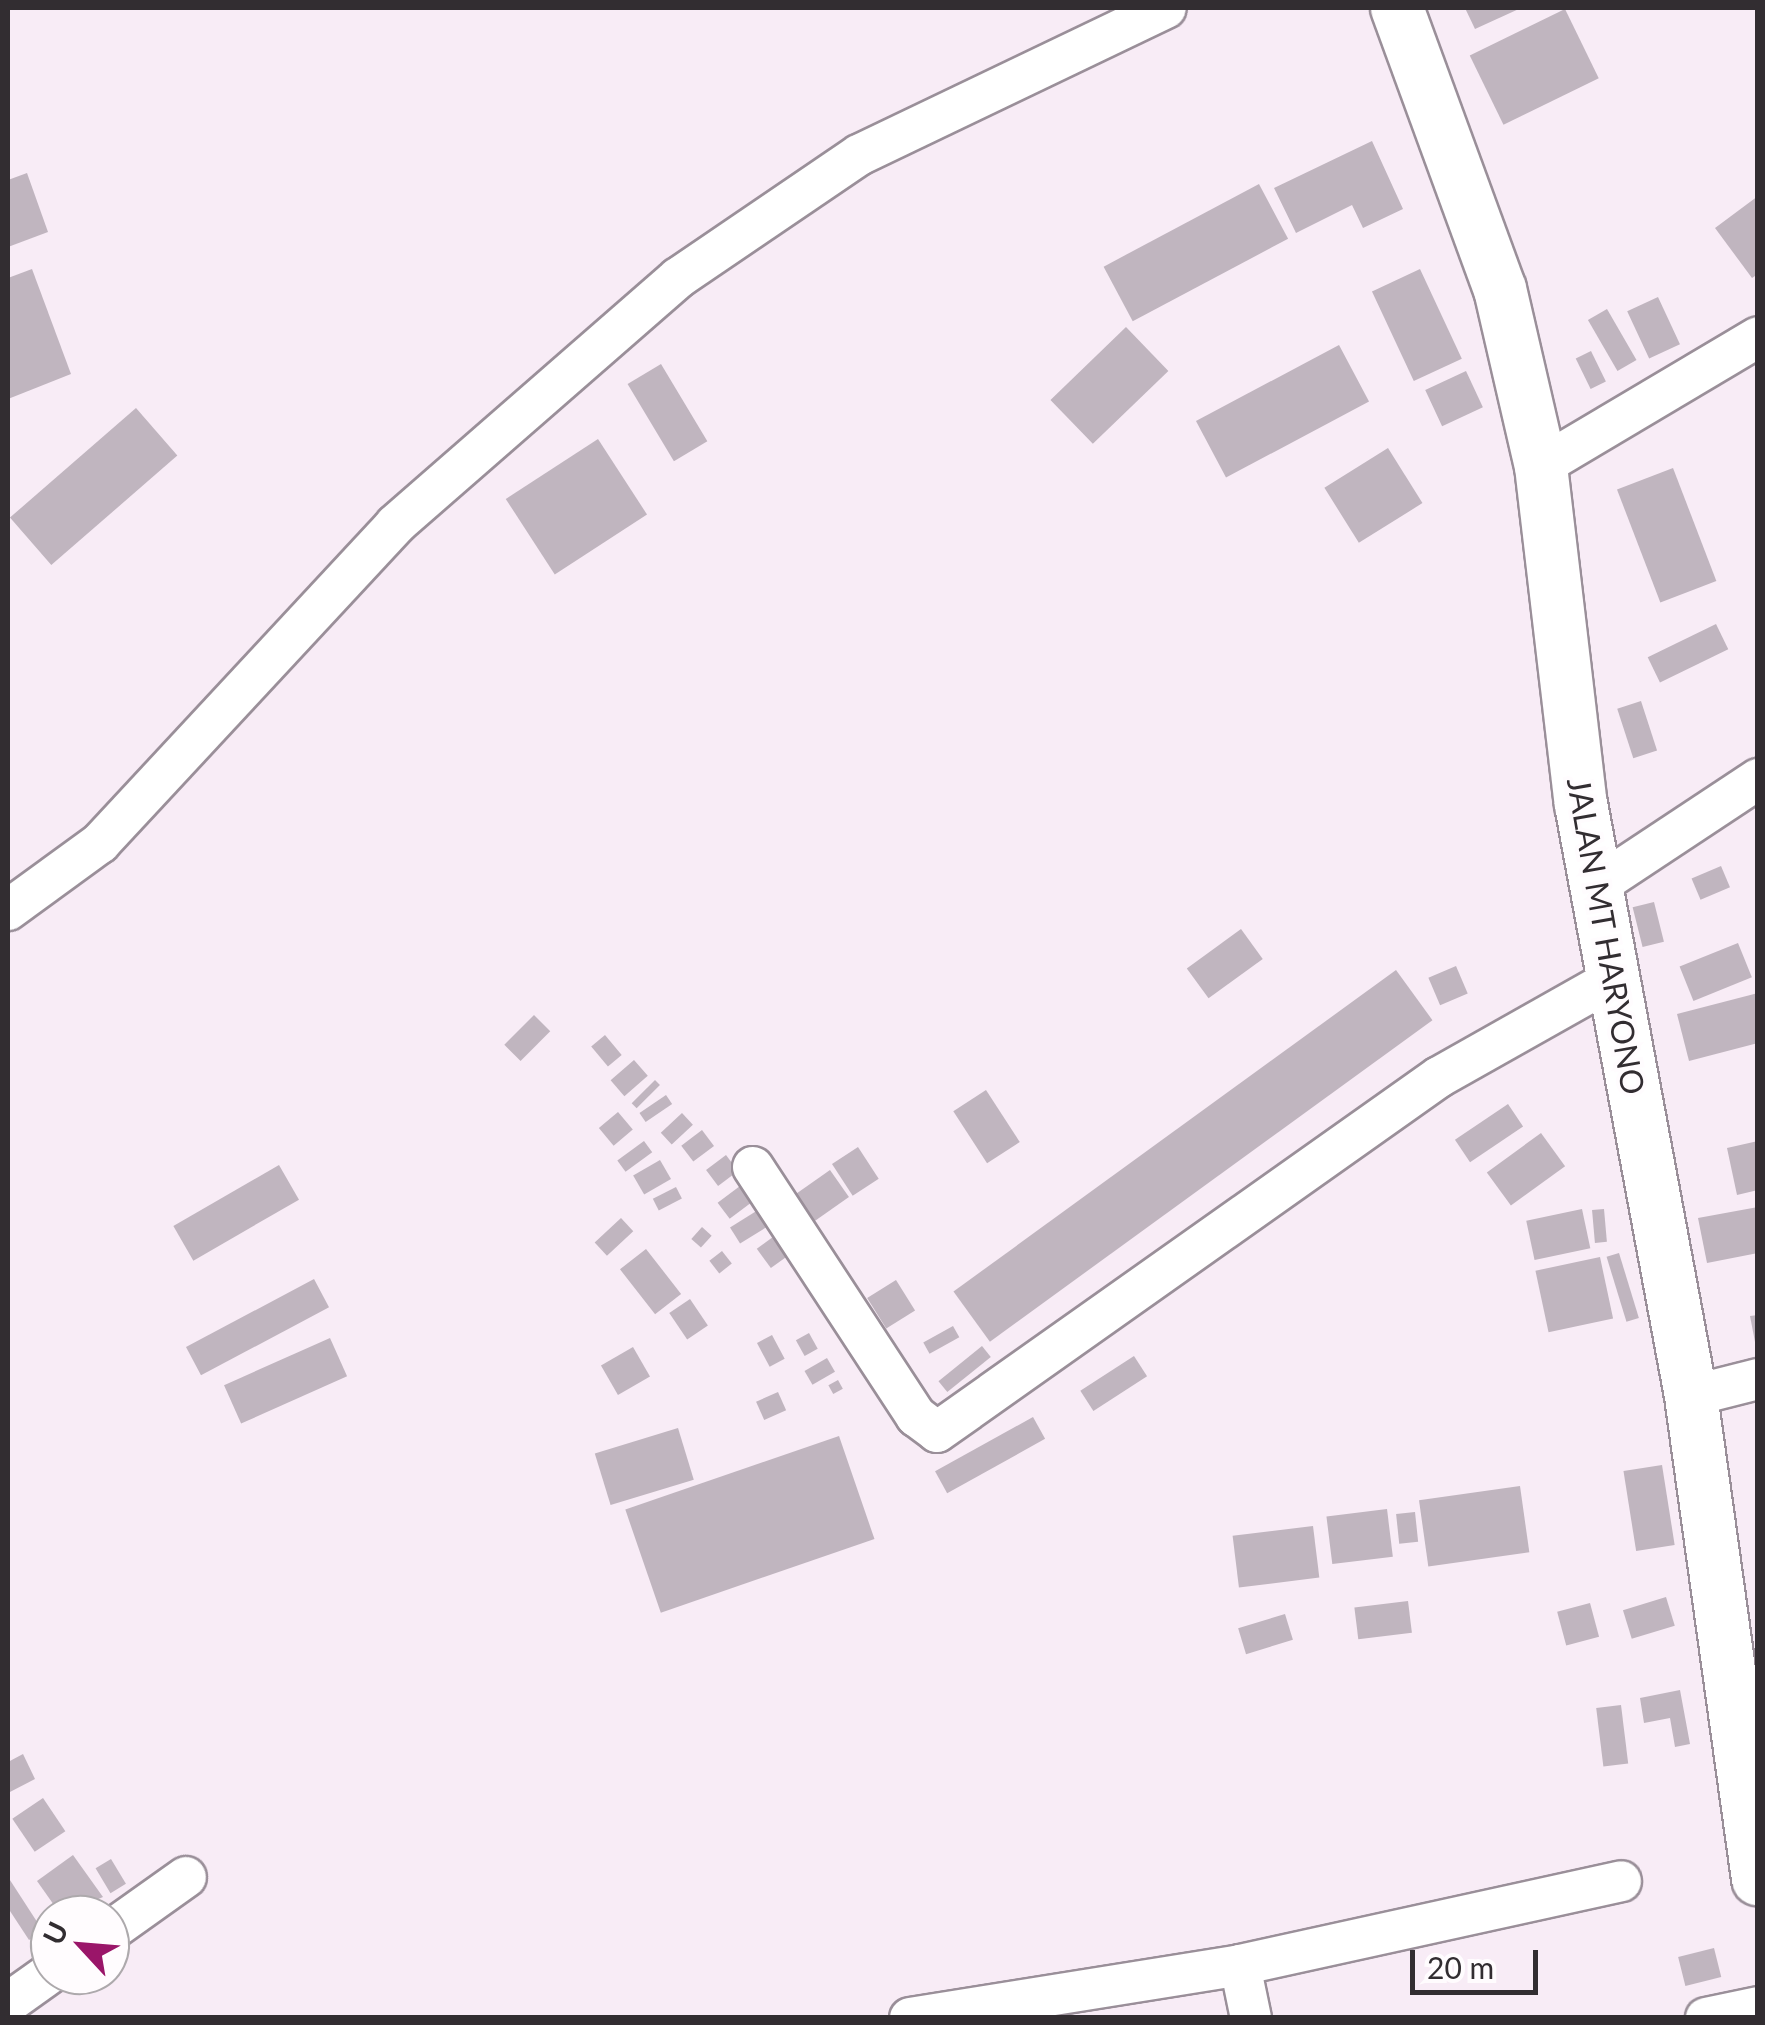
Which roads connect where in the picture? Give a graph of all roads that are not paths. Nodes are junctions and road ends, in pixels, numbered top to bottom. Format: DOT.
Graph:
graph roads {
  1 [pos="1166,8"];
  2 [pos="1397,8"];
  3 [pos="1758,337"];
  4 [pos="1541,466"];
  5 [pos="1758,778"];
  6 [pos="1595,887"];
  7 [pos="8,910"];
  8 [pos="1611,980"];
  9 [pos="753,1167"];
  10 [pos="1758,1379"];
  11 [pos="1691,1396"];
  12 [pos="186,1877"];
  13 [pos="1758,1879"];
  14 [pos="1620,1881"];
  15 [pos="130,1917"];
  16 [pos="1240,1966"];
  17 [pos="30,1988"];
  18 [pos="8,2004"];
  19 [pos="1758,2007"];
  20 [pos="910,2018"];
  21 [pos="1251,2018"];
  22 [pos="1706,2018"];
  1 -- 7 [label="street"];
  2 -- 4 [label="main road, JALAN MT HARYONO"];
  3 -- 4 [label="street"];
  4 -- 6 [label="main road, JALAN MT HARYONO"];
  5 -- 6 [label="street"];
  6 -- 8 [label="main road, JALAN MT HARYONO"];
  8 -- 9 [label="street"];
  8 -- 11 [label="main road, JALAN MT HARYONO"];
  10 -- 11 [label="street"];
  11 -- 13 [label="main road, JALAN MT HARYONO"];
  12 -- 15 [label="street"];
  14 -- 16 [label="street"];
  16 -- 20 [label="street"];
  16 -- 21 [label="street"];
  17 -- 18 [label="street"];
  19 -- 22 [label="street"];
}
